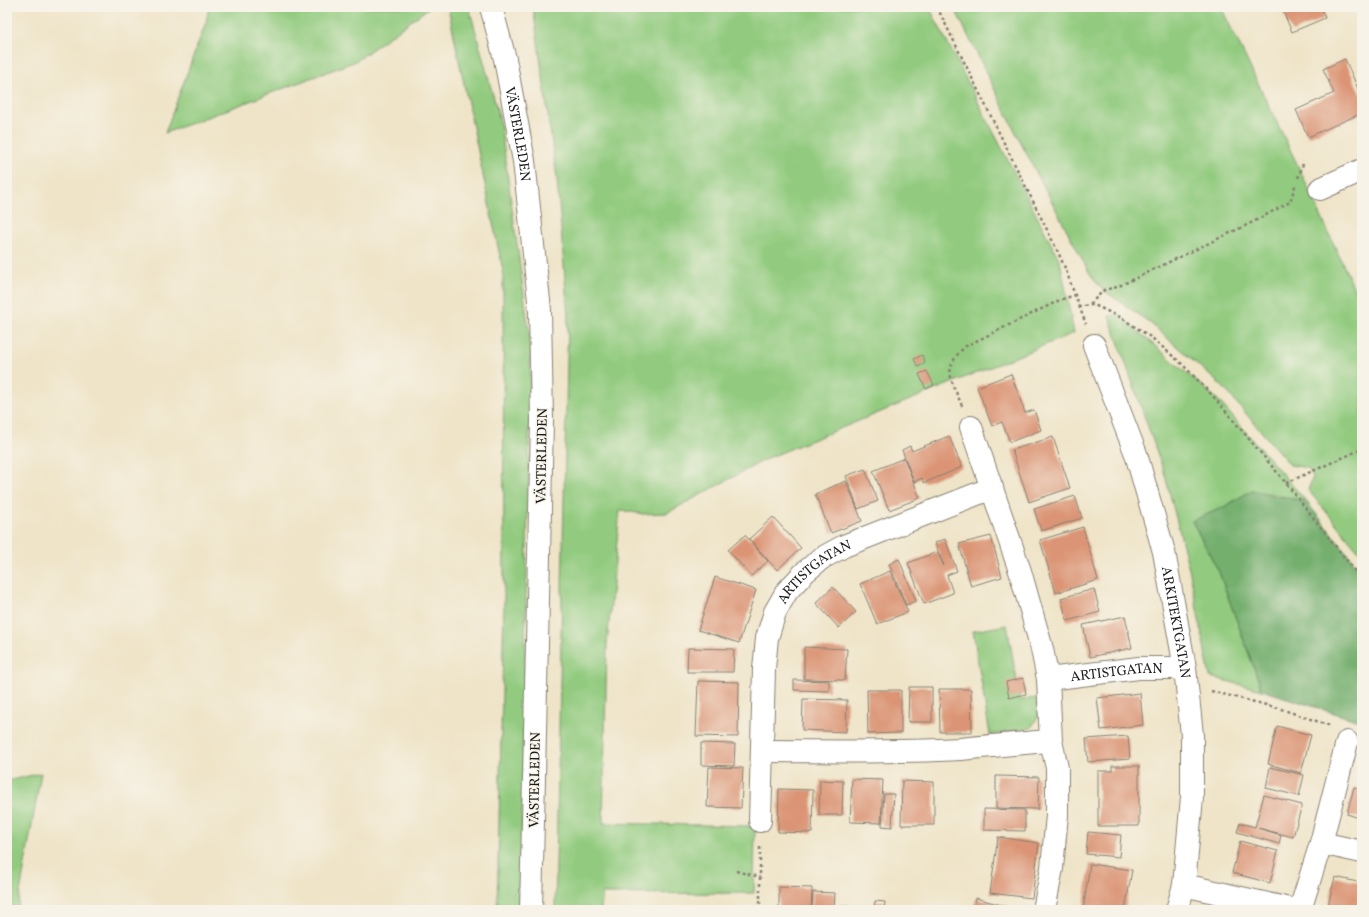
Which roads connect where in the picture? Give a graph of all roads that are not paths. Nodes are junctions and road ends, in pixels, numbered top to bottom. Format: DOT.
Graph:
graph roads {
  1 [pos="491,7"];
  2 [pos="1362,170"];
  3 [pos="1320,189"];
  4 [pos="1094,345"];
  5 [pos="970,427"];
  6 [pos="992,488"];
  7 [pos="1185,668"];
  8 [pos="1048,680"];
  9 [pos="1051,741"];
  10 [pos="1347,742"];
  11 [pos="762,751"];
  12 [pos="760,821"];
  13 [pos="1321,843"];
  14 [pos="1362,852"];
  15 [pos="1184,884"];
  16 [pos="531,910"];
  17 [pos="1044,910"];
  18 [pos="1177,910"];
  19 [pos="1294,910"];
  20 [pos="1300,910"];
  1 -- 16 [label="street, VÄSTERLEDEN"];
  2 -- 3 [label="street"];
  4 -- 7 [label="street, ARKITEKTGATAN"];
  5 -- 6 [label="street"];
  6 -- 8 [label="street"];
  6 -- 11 [label="street, ARTISTGATAN"];
  7 -- 8 [label="street, ARTISTGATAN"];
  7 -- 15 [label="street, ARKITEKTGATAN"];
  8 -- 9 [label="street"];
  9 -- 11 [label="street"];
  9 -- 17 [label="street"];
  10 -- 13 [label="street"];
  11 -- 12 [label="street, ARTISTGATAN"];
  13 -- 14 [label="street"];
  13 -- 20 [label="street"];
  15 -- 18 [label="street, ARKITEKTGATAN"];
  15 -- 19 [label="street"];
}
